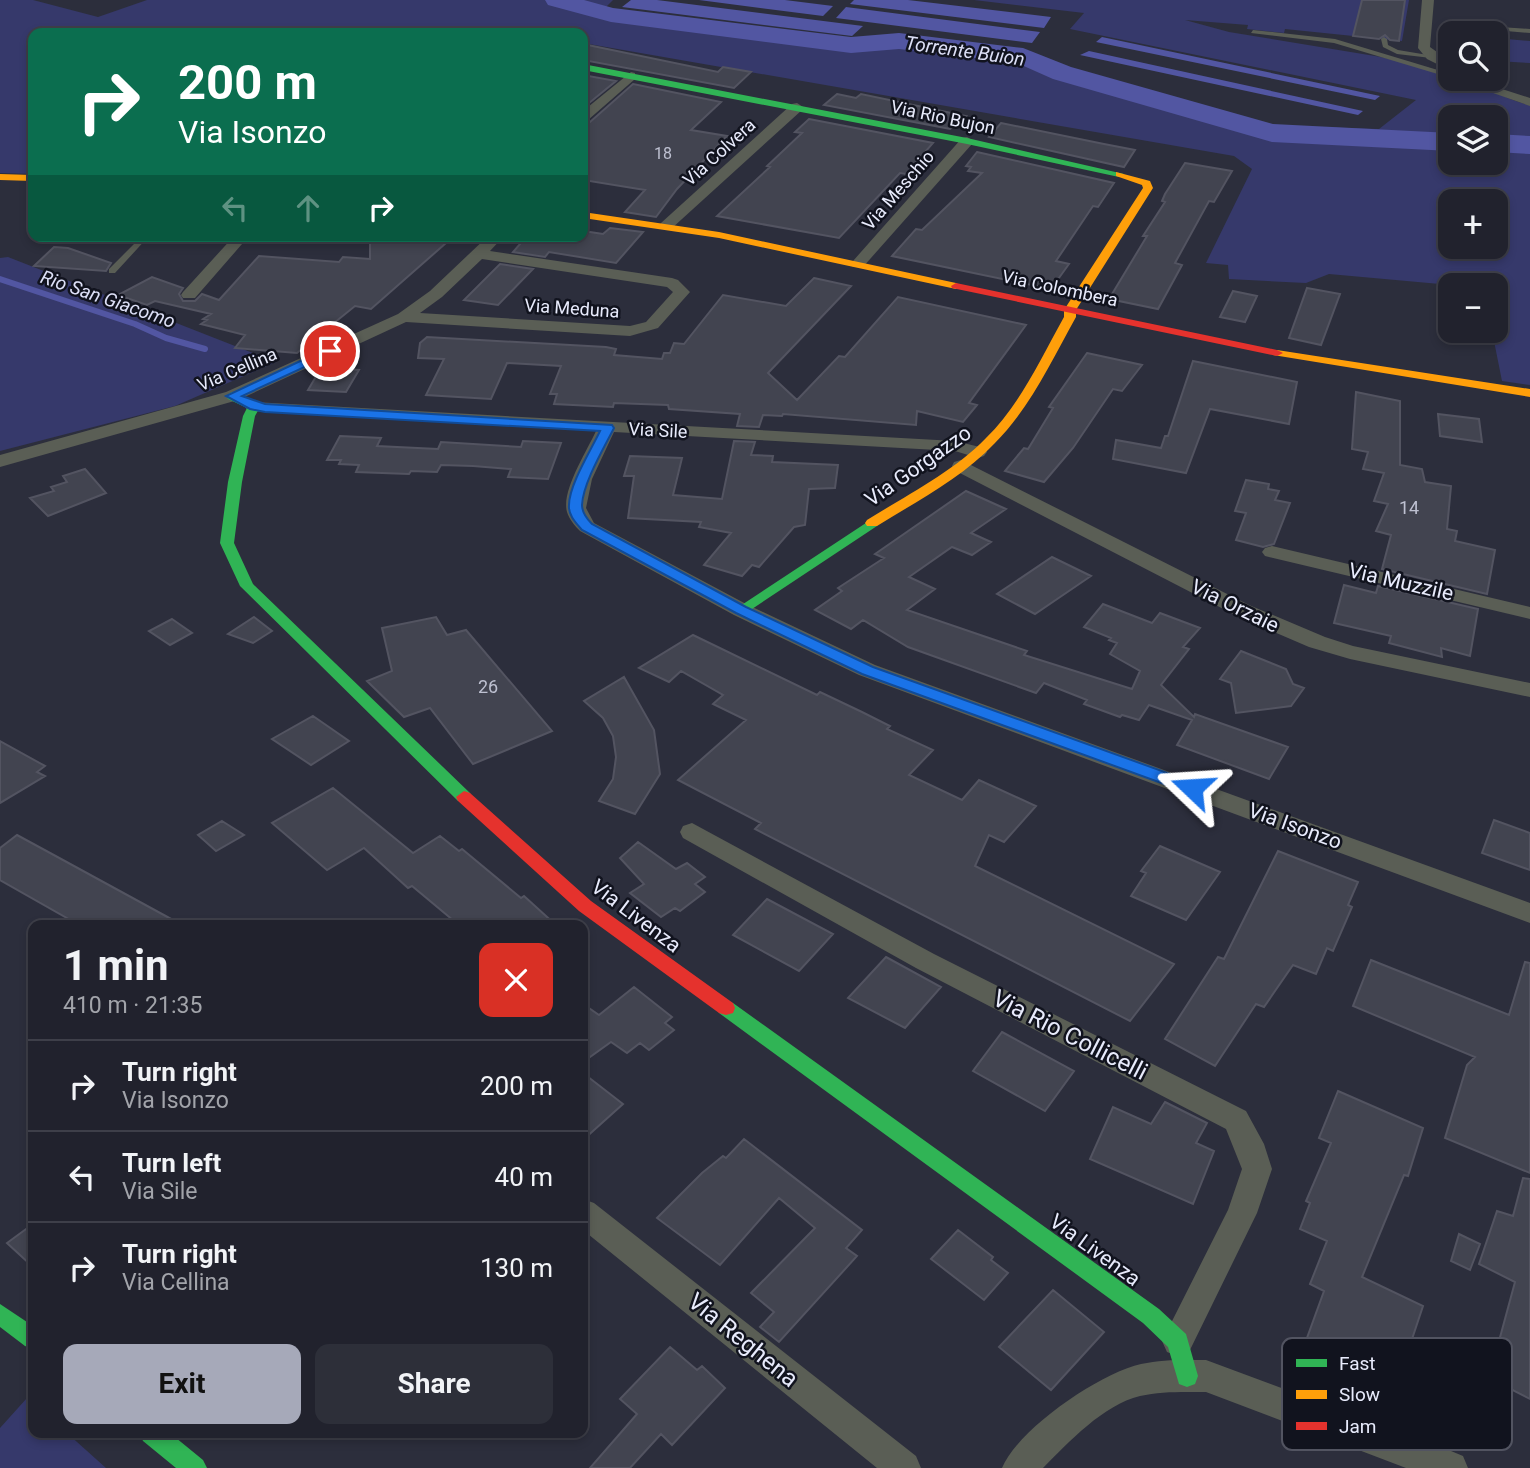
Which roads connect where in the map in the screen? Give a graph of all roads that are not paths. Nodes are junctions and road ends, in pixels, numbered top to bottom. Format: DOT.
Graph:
graph roads {
  1 [pos="1428,0"];
  2 [pos="1508,30"];
  3 [pos="1530,31"];
  4 [pos="1253,32"];
  5 [pos="1384,36"];
  6 [pos="1431,57"];
  7 [pos="1438,60"];
  8 [pos="588,67"];
  9 [pos="1438,72"];
  10 [pos="631,76"];
  11 [pos="1496,91"];
  12 [pos="1530,102"];
  13 [pos="797,107"];
  14 [pos="588,113"];
  15 [pos="967,141"];
  16 [pos="0,177"];
  17 [pos="28,178"];
  18 [pos="588,216"];
  19 [pos="666,226"];
  20 [pos="140,242"];
  21 [pos="237,242"];
  22 [pos="491,242"];
  23 [pos="479,254"];
  24 [pos="858,264"];
  25 [pos="113,271"];
  26 [pos="189,295"];
  27 [pos="1070,310"];
  28 [pos="404,317"];
  29 [pos="1530,393"];
  30 [pos="232,396"];
  31 [pos="254,407"];
  32 [pos="607,428"];
  33 [pos="978,452"];
  34 [pos="0,461"];
  35 [pos="961,466"];
  36 [pos="1272,552"];
  37 [pos="741,610"];
  38 [pos="1530,613"];
  39 [pos="1530,690"];
  40 [pos="692,832"];
  41 [pos="1530,913"];
  42 [pos="588,1216"];
  43 [pos="0,1314"];
  44 [pos="28,1335"];
  45 [pos="1178,1341"];
  46 [pos="1187,1376"];
  47 [pos="1282,1405"];
  48 [pos="157,1438"];
  49 [pos="1403,1450"];
  50 [pos="195,1468"];
  51 [pos="904,1468"];
  52 [pos="1018,1468"];
  53 [pos="1451,1468"];
  1 -- 6 [label="street"];
  2 -- 3 [label="lane"];
  4 -- 9 [label="lane"];
  5 -- 6 [label="lane"];
  6 -- 7 [label="street"];
  8 -- 10 [label="street, Via Rio Bujon"];
  10 -- 13 [label="street, Via Rio Bujon"];
  10 -- 14 [label="street"];
  11 -- 12 [label="street"];
  13 -- 15 [label="street, Via Rio Bujon"];
  13 -- 19 [label="street, Via Colvera"];
  15 -- 24 [label="street, Via Meschio"];
  15 -- 27 [label="street, Via Rio Bujon"];
  16 -- 17 [label="street"];
  18 -- 19 [label="street, Via Colombera"];
  19 -- 24 [label="street, Via Colombera"];
  20 -- 25 [label="lane"];
  21 -- 26 [label="street"];
  22 -- 23 [label="street, Via Cellina"];
  23 -- 28 [label="street, Via Cellina"];
  23 -- 28 [label="street, Via Meduna"];
  24 -- 27 [label="street, Via Colombera"];
  27 -- 29 [label="street, Via Colombera"];
  27 -- 33 [label="street, Via Gorgazzo"];
  28 -- 30 [label="street, Via Cellina"];
  30 -- 31 [label="street"];
  30 -- 34 [label="street, Via Cellina"];
  31 -- 32 [label="street, Via Sile"];
  31 -- 45 [label="street, Via Livenza"];
  32 -- 33 [label="street, Via Sile"];
  32 -- 37 [label="street, Via Isonzo"];
  33 -- 35 [label="street, Via Gorgazzo"];
  35 -- 37 [label="street, Via Gorgazzo"];
  35 -- 39 [label="street, Via Orzaie"];
  36 -- 38 [label="street, Via Muzzile"];
  37 -- 41 [label="street, Via Isonzo"];
  40 -- 45 [label="street, Via Rio Collicelli"];
  42 -- 51 [label="street, Via Reghena"];
  43 -- 44 [label="street"];
  45 -- 46 [label="street"];
  46 -- 47 [label="street"];
  46 -- 52 [label="street"];
  48 -- 50 [label="street"];
  49 -- 53 [label="street"];
}
